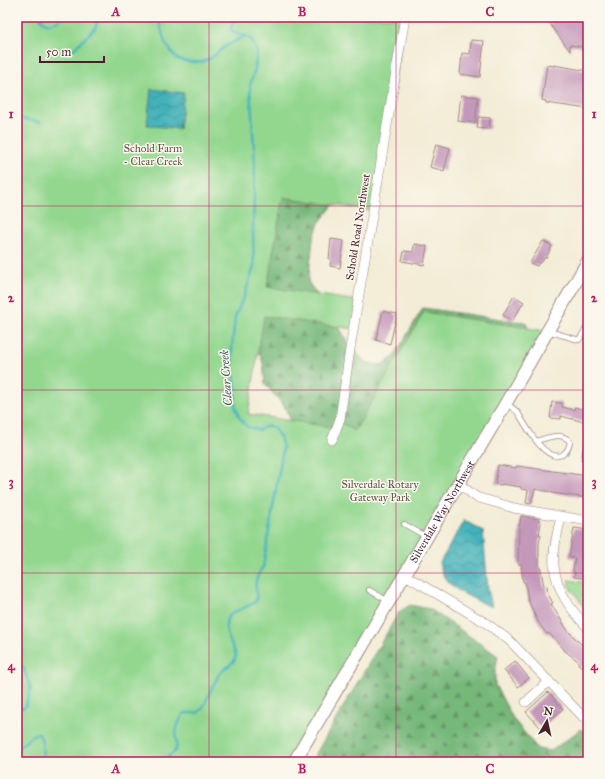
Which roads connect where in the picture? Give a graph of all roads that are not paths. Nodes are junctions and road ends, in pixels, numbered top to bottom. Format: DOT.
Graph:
graph roads {
  1 [pos="405,17"];
  2 [pos="588,261"];
  3 [pos="588,324"];
  4 [pos="547,331"];
  5 [pos="506,403"];
  6 [pos="332,440"];
  7 [pos="536,441"];
  8 [pos="458,483"];
  9 [pos="561,517"];
  10 [pos="588,521"];
  11 [pos="404,524"];
  12 [pos="427,537"];
  13 [pos="405,575"];
  14 [pos="368,590"];
  15 [pos="389,601"];
  16 [pos="588,628"];
  17 [pos="549,681"];
  18 [pos="526,702"];
  19 [pos="588,722"];
  20 [pos="294,762"];
  1 -- 6 [label="street, Schold Road Northwest"];
  2 -- 4 [label="main road, Silverdale Way Northwest"];
  3 -- 4 [label="lane"];
  4 -- 5 [label="main road, Silverdale Way Northwest"];
  5 -- 7 [label="lane"];
  5 -- 8 [label="main road, Silverdale Way Northwest"];
  7 -- 7 [label="lane"];
  8 -- 9 [label="street"];
  8 -- 12 [label="main road, Silverdale Way Northwest"];
  9 -- 10 [label="street"];
  9 -- 16 [label="street"];
  11 -- 12 [label="lane"];
  12 -- 13 [label="main road, Silverdale Way Northwest"];
  13 -- 15 [label="main road, Silverdale Way Northwest"];
  13 -- 17 [label="street"];
  14 -- 15 [label="lane"];
  15 -- 20 [label="main road, Silverdale Way Northwest"];
  17 -- 18 [label="street"];
  17 -- 19 [label="street"];
}
